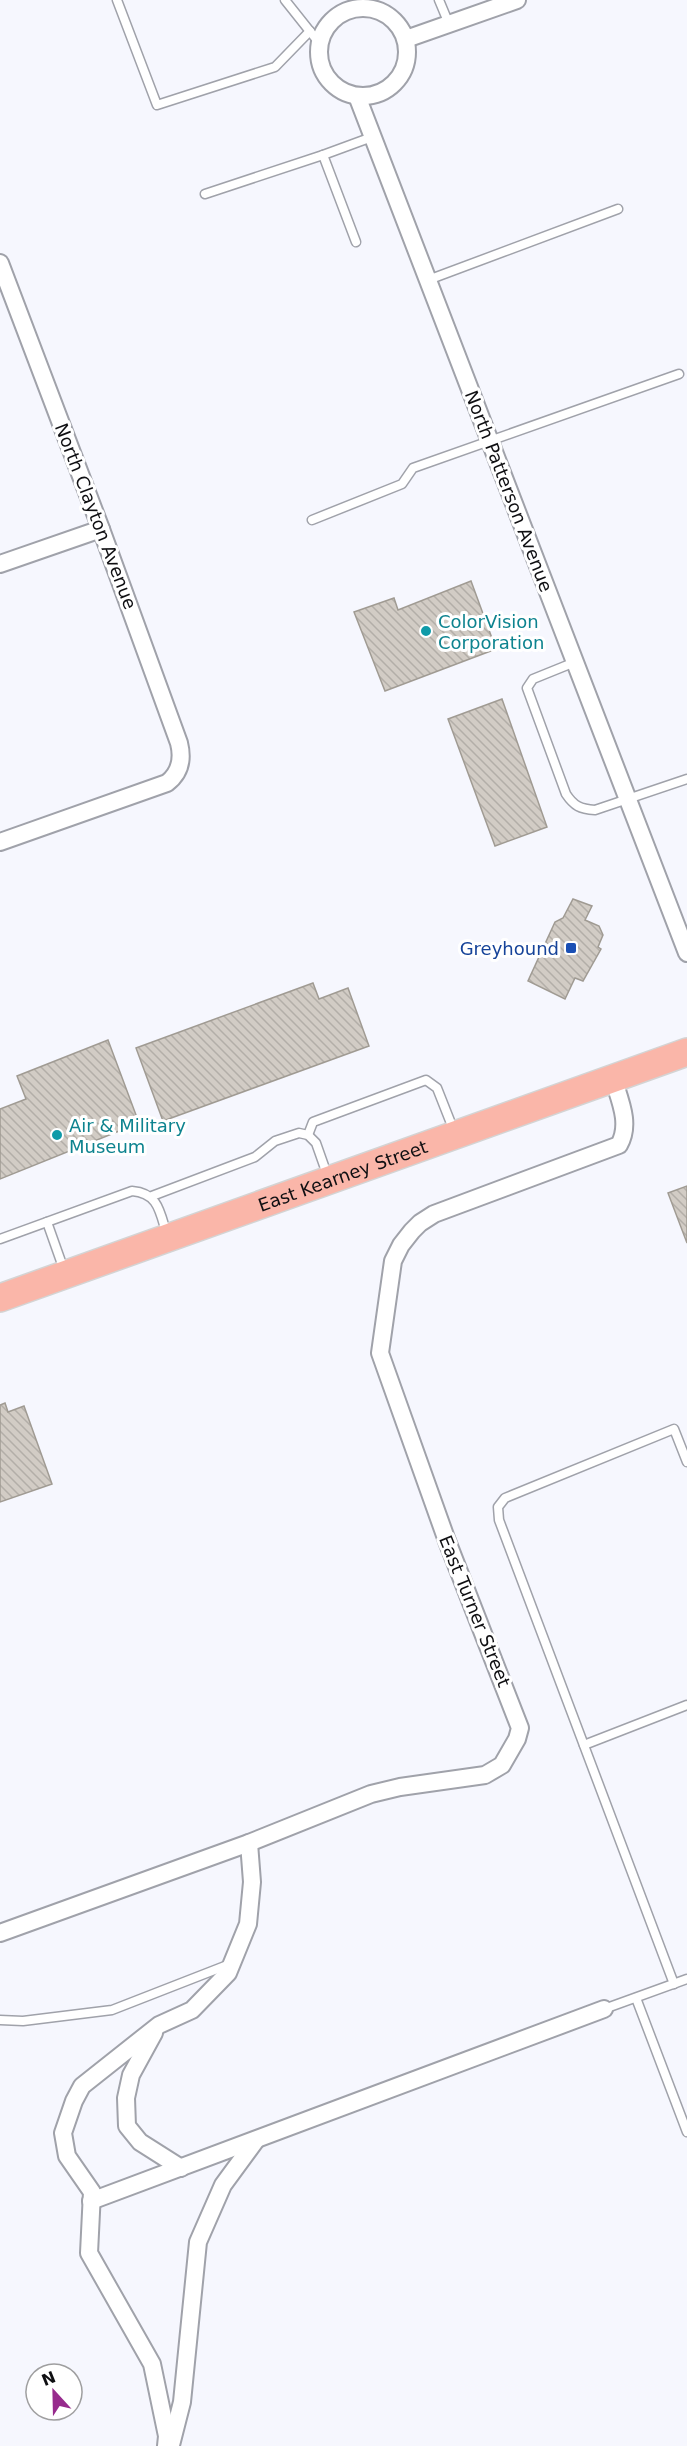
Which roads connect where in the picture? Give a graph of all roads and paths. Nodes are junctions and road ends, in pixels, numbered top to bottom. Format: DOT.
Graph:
graph roads {
  1 [pos="117,0"];
  2 [pos="439,0"];
  3 [pos="517,0"];
  4 [pos="290,1"];
  5 [pos="449,24"];
  6 [pos="315,37"];
  7 [pos="406,39"];
  8 [pos="357,96"];
  9 [pos="372,137"];
  10 [pos="323,155"];
  11 [pos="205,194"];
  12 [pos="618,209"];
  13 [pos="356,243"];
  14 [pos="0,263"];
  15 [pos="428,280"];
  16 [pos="679,374"];
  17 [pos="490,441"];
  18 [pos="312,520"];
  19 [pos="101,529"];
  20 [pos="0,564"];
  21 [pos="575,662"];
  22 [pos="687,779"];
  23 [pos="627,798"];
  24 [pos="0,842"];
  25 [pos="687,953"];
  26 [pos="687,1053"];
  27 [pos="613,1078"];
  28 [pos="309,1135"];
  29 [pos="456,1135"];
  30 [pos="329,1180"];
  31 [pos="152,1196"];
  32 [pos="47,1222"];
  33 [pos="168,1238"];
  34 [pos="0,1239"];
  35 [pos="65,1275"];
  36 [pos="0,1298"];
  37 [pos="687,1462"];
  38 [pos="687,1705"];
  39 [pos="584,1744"];
  40 [pos="249,1843"];
  41 [pos="0,1933"];
  42 [pos="232,1963"];
  43 [pos="687,1979"];
  44 [pos="674,1983"];
  45 [pos="636,1998"];
  46 [pos="604,2009"];
  47 [pos="0,2020"];
  48 [pos="159,2025"];
  49 [pos="687,2132"];
  50 [pos="256,2140"];
  51 [pos="181,2168"];
  52 [pos="91,2201"];
  53 [pos="168,2446"];
  1 -- 6 [label="lane"];
  2 -- 5 [label="lane"];
  3 -- 5 [label="street"];
  4 -- 6 [label="lane"];
  5 -- 7 [label="street"];
  6 -- 7 [label="street"];
  6 -- 8 [label="street"];
  7 -- 8 [label="street"];
  8 -- 9 [label="street, North Patterson Avenue"];
  9 -- 10 [label="lane"];
  9 -- 15 [label="street, North Patterson Avenue"];
  10 -- 11 [label="lane"];
  10 -- 13 [label="lane"];
  12 -- 15 [label="lane"];
  14 -- 19 [label="street, North Clayton Avenue"];
  15 -- 17 [label="street, North Patterson Avenue"];
  16 -- 17 [label="lane"];
  17 -- 18 [label="lane"];
  17 -- 21 [label="street, North Patterson Avenue"];
  19 -- 20 [label="street"];
  19 -- 24 [label="street, North Clayton Avenue"];
  21 -- 23 [label="street, North Patterson Avenue"];
  21 -- 23 [label="lane"];
  22 -- 23 [label="lane"];
  23 -- 25 [label="street, North Patterson Avenue"];
  26 -- 27 [label="main road, East Kearney Street"];
  27 -- 29 [label="main road, East Kearney Street"];
  27 -- 40 [label="street, East Turner Street"];
  28 -- 29 [label="lane"];
  28 -- 30 [label="lane"];
  28 -- 31 [label="lane"];
  29 -- 30 [label="main road, East Kearney Street"];
  30 -- 33 [label="main road, East Kearney Street"];
  31 -- 32 [label="lane"];
  31 -- 33 [label="lane"];
  32 -- 34 [label="lane"];
  32 -- 35 [label="lane"];
  33 -- 35 [label="main road, East Kearney Street"];
  35 -- 36 [label="main road, East Kearney Street"];
  37 -- 39 [label="lane"];
  38 -- 39 [label="lane"];
  39 -- 44 [label="lane"];
  40 -- 41 [label="street, East Turner Street"];
  40 -- 42 [label="street"];
  42 -- 47 [label="lane"];
  42 -- 48 [label="street"];
  43 -- 44 [label="lane"];
  44 -- 45 [label="lane"];
  45 -- 46 [label="lane"];
  45 -- 49 [label="lane"];
  46 -- 50 [label="street"];
  48 -- 51 [label="street"];
  48 -- 52 [label="street"];
  50 -- 51 [label="street"];
  50 -- 53 [label="street"];
  51 -- 52 [label="street"];
  52 -- 53 [label="street"];
}
